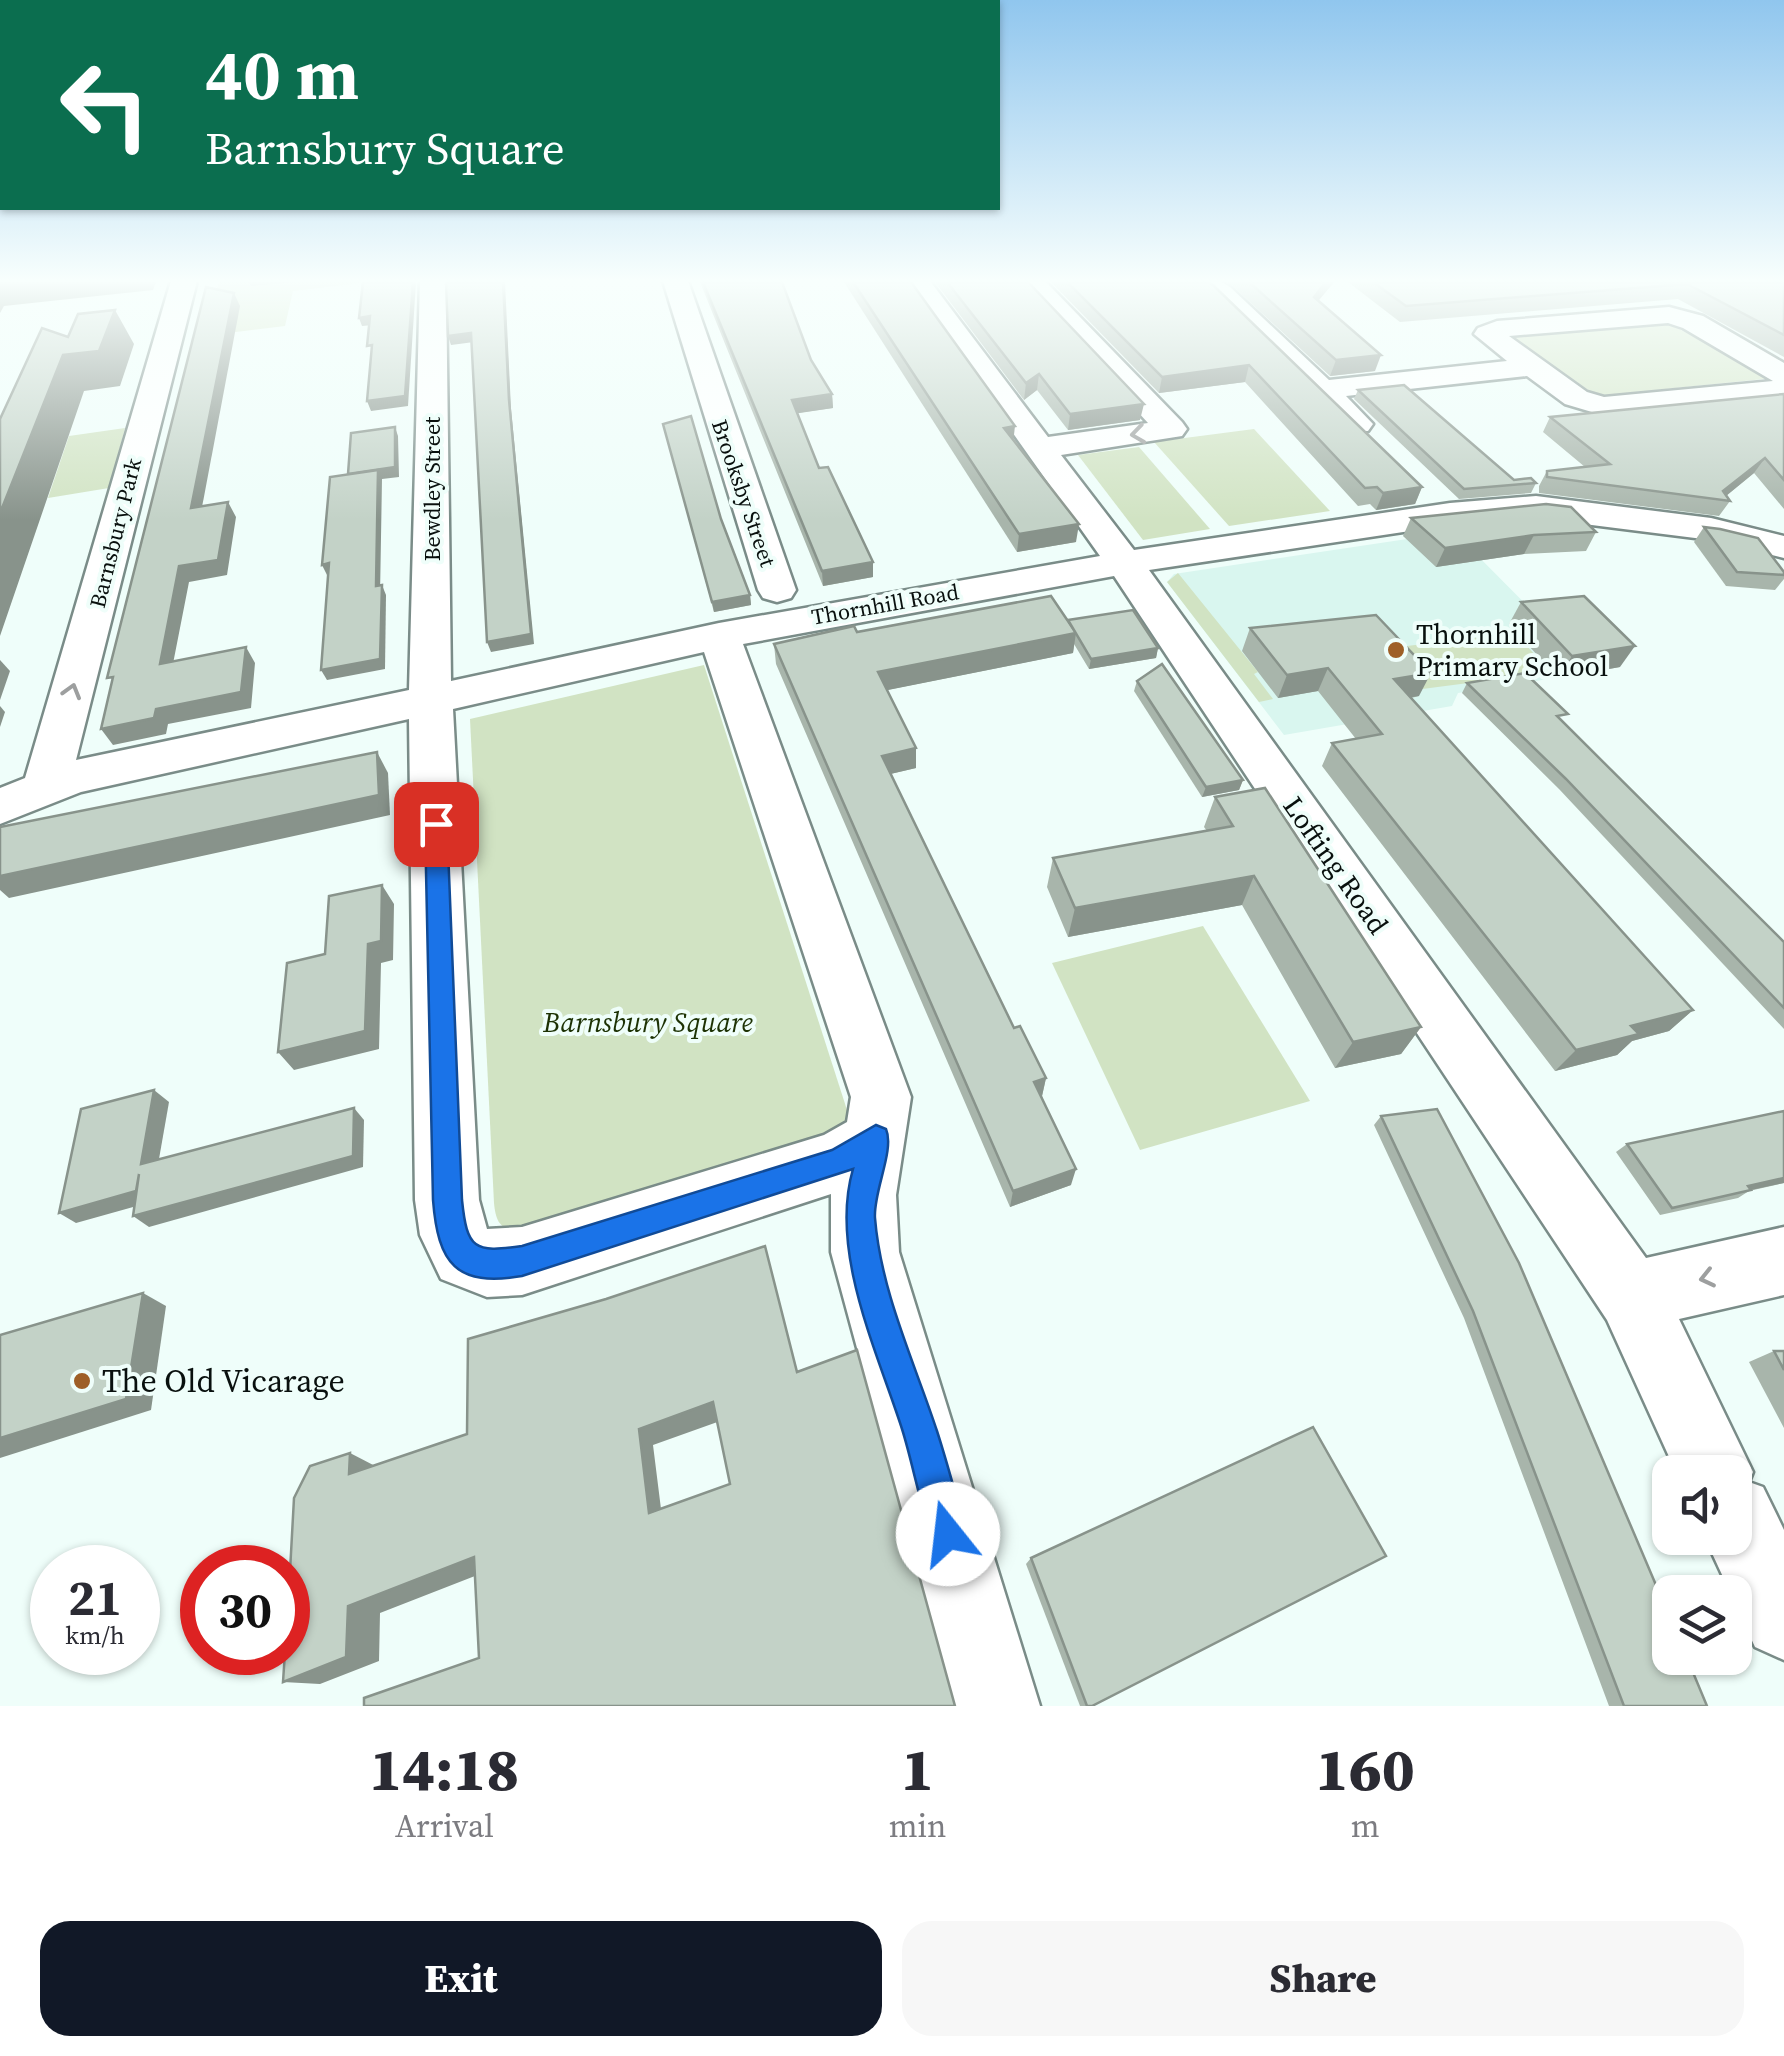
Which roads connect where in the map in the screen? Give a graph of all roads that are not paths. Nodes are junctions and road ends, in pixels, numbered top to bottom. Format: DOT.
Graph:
graph roads {
  1 [pos="162,361"];
  2 [pos="432,361"];
  3 [pos="700,361"];
  4 [pos="976,361"];
  5 [pos="1105,361"];
  6 [pos="1291,361"];
  7 [pos="1523,361"];
  8 [pos="1759,361"];
  9 [pos="1533,368"];
  10 [pos="1784,375"];
  11 [pos="1784,389"];
  12 [pos="1321,390"];
  13 [pos="1373,440"];
  14 [pos="1042,448"];
  15 [pos="1421,487"];
  16 [pos="1450,514"];
  17 [pos="1781,550"];
  18 [pos="1124,563"];
  19 [pos="777,590"];
  20 [pos="719,635"];
  21 [pos="431,696"];
  22 [pos="46,785"];
  23 [pos="0,807"];
  24 [pos="876,1139"];
  25 [pos="1784,1261"];
  26 [pos="1630,1296"];
  27 [pos="1706,1455"];
  28 [pos="1752,1551"];
  29 [pos="1784,1618"];
  30 [pos="997,1706"];
  22 -- 1 [label="street, Barnsbury Park, one-way"];
  2 -- 21 [label="street, Bewdley Street"];
  3 -- 19 [label="street, Brooksby Street"];
  4 -- 14 [label="street, Lofting Road"];
  5 -- 14 [label="street, one-way"];
  6 -- 12 [label="street"];
  7 -- 9 [label="street"];
  8 -- 10 [label="street"];
  9 -- 11 [label="street"];
  9 -- 12 [label="street"];
  12 -- 13 [label="street"];
  14 -- 18 [label="street, Lofting Road"];
  15 -- 16 [label="street"];
  16 -- 17 [label="street, Thornhill Road"];
  16 -- 18 [label="street, Thornhill Road"];
  18 -- 20 [label="street, Thornhill Road"];
  18 -- 26 [label="street, Lofting Road"];
  20 -- 21 [label="street, Thornhill Road"];
  20 -- 24 [label="street"];
  21 -- 22 [label="street, Thornhill Road"];
  21 -- 24 [label="street"];
  22 -- 23 [label="street, Thornhill Road"];
  24 -- 30 [label="street"];
  25 -- 26 [label="street, one-way"];
  26 -- 27 [label="street, Lofting Road"];
  28 -- 29 [label="street"];
}
